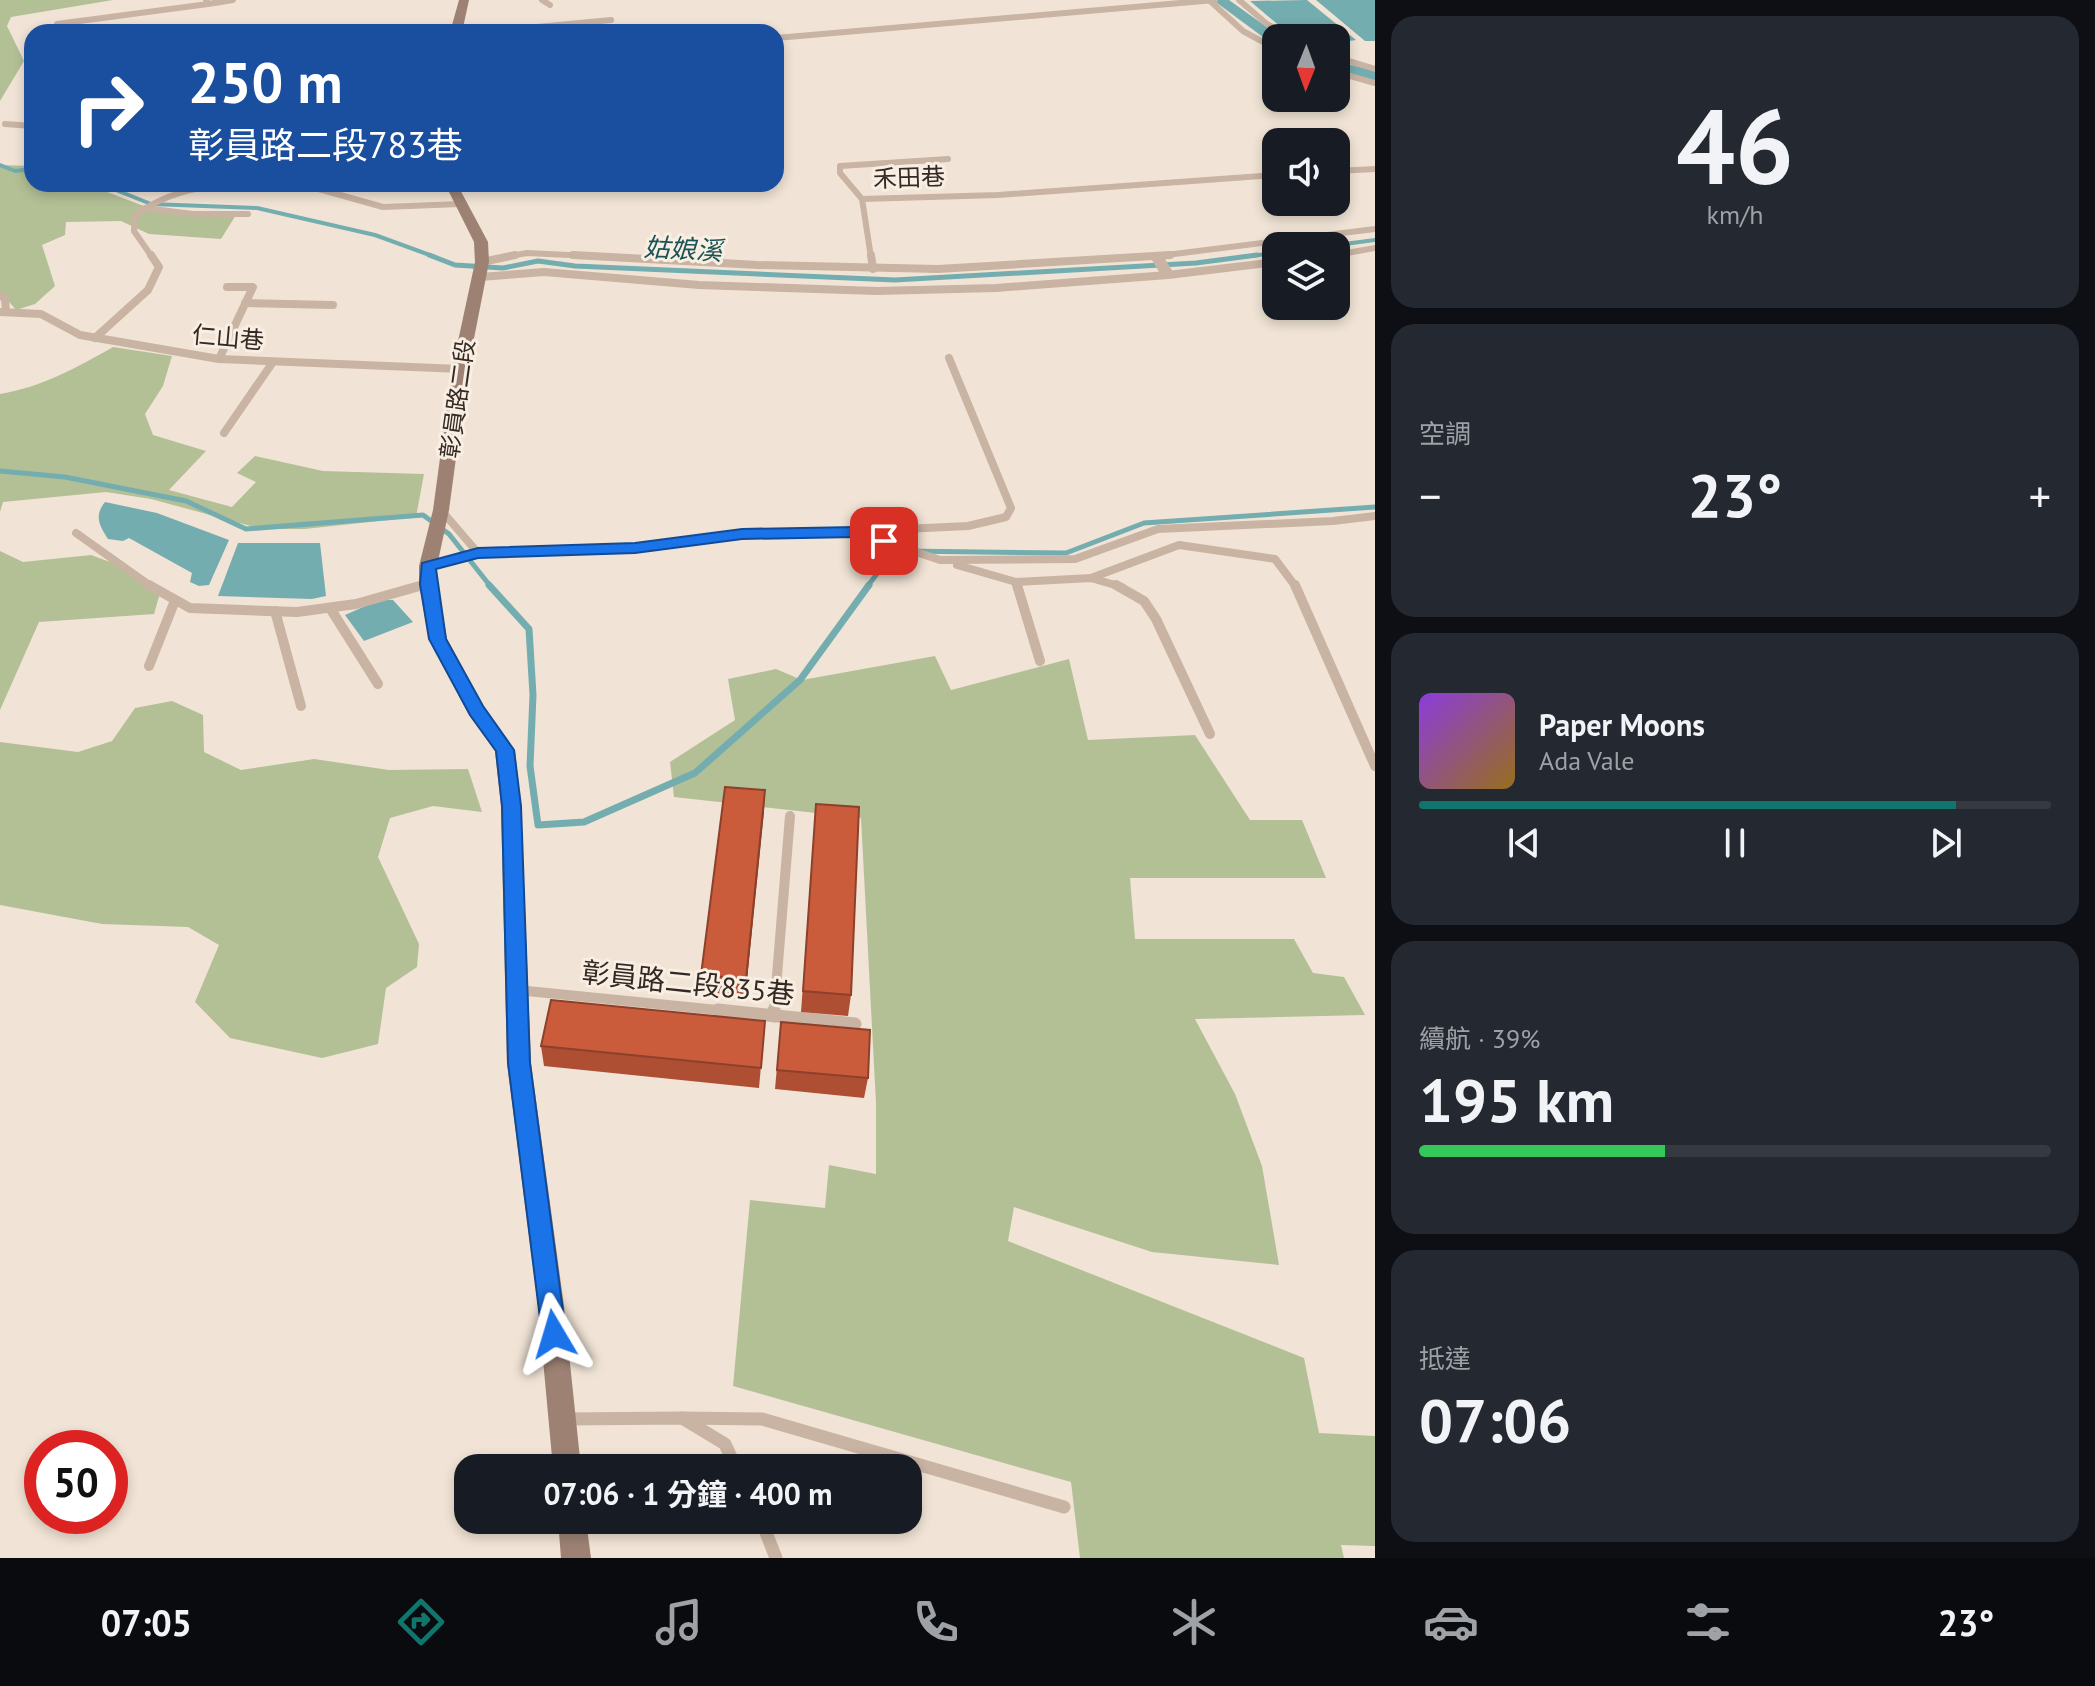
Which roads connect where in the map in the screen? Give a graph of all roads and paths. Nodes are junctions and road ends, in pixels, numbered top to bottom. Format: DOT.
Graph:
graph roads {
  1 [pos="233,0"];
  2 [pos="464,0"];
  3 [pos="542,0"];
  4 [pos="1209,0"];
  5 [pos="1215,0"];
  6 [pos="1239,0"];
  7 [pos="207,2"];
  8 [pos="550,5"];
  9 [pos="611,20"];
  10 [pos="57,24"];
  11 [pos="458,24"];
  12 [pos="569,24"];
  13 [pos="1267,24"];
  14 [pos="784,37"];
  15 [pos="1262,41"];
  16 [pos="1350,61"];
  17 [pos="1375,69"];
  18 [pos="1350,76"];
  19 [pos="1375,83"];
  20 [pos="5,124"];
  21 [pos="24,125"];
  22 [pos="948,159"];
  23 [pos="1375,169"];
  24 [pos="1350,170"];
  25 [pos="1262,176"];
  26 [pos="179,192"];
  27 [pos="330,192"];
  28 [pos="455,192"];
  29 [pos="862,199"];
  30 [pos="461,204"];
  31 [pos="145,208"];
  32 [pos="248,214"];
  33 [pos="1375,229"];
  34 [pos="1375,248"];
  35 [pos="1350,252"];
  36 [pos="1157,257"];
  37 [pos="1262,264"];
  38 [pos="873,269"];
  39 [pos="481,270"];
  40 [pos="1168,275"];
  41 [pos="227,287"];
  42 [pos="0,295"];
  43 [pos="245,303"];
  44 [pos="333,305"];
  45 [pos="3,311"];
  46 [pos="95,338"];
  47 [pos="949,358"];
  48 [pos="219,359"];
  49 [pos="273,362"];
  50 [pos="460,369"];
  51 [pos="224,433"];
  52 [pos="1375,516"];
  53 [pos="438,523"];
  54 [pos="856,532"];
  55 [pos="76,533"];
  56 [pos="478,553"];
  57 [pos="940,560"];
  58 [pos="428,575"];
  59 [pos="1091,578"];
  60 [pos="1016,582"];
  61 [pos="174,603"];
  62 [pos="330,608"];
  63 [pos="275,611"];
  64 [pos="1040,661"];
  65 [pos="149,666"];
  66 [pos="378,684"];
  67 [pos="301,706"];
  68 [pos="1210,734"];
  69 [pos="1375,766"];
  70 [pos="790,816"];
  71 [pos="517,990"];
  72 [pos="774,1016"];
  73 [pos="855,1024"];
  74 [pos="682,1418"];
  75 [pos="563,1419"];
  76 [pos="566,1454"];
  77 [pos="730,1454"];
  78 [pos="1064,1507"];
  79 [pos="573,1534"];
  80 [pos="767,1534"];
  81 [pos="576,1558"];
  82 [pos="776,1558"];
  1 -- 7 [label="lane"];
  2 -- 11 [label="main road"];
  3 -- 8 [label="lane"];
  4 -- 5 [label="lane"];
  4 -- 14 [label="lane"];
  4 -- 15 [label="lane"];
  6 -- 13 [label="lane"];
  7 -- 10 [label="lane"];
  9 -- 12 [label="lane"];
  16 -- 17 [label="lane"];
  18 -- 19 [label="lane"];
  20 -- 21 [label="lane"];
  22 -- 29 [label="lane"];
  23 -- 24 [label="lane"];
  25 -- 29 [label="lane, 禾田巷"];
  26 -- 31 [label="lane"];
  27 -- 30 [label="lane"];
  28 -- 30 [label="main road, 彰員路二段"];
  29 -- 38 [label="lane, 禾田巷"];
  30 -- 39 [label="main road, 彰員路二段"];
  31 -- 32 [label="lane"];
  31 -- 46 [label="lane"];
  33 -- 36 [label="lane"];
  34 -- 35 [label="lane"];
  36 -- 38 [label="lane"];
  36 -- 40 [label="street"];
  37 -- 40 [label="lane"];
  38 -- 39 [label="lane"];
  39 -- 40 [label="lane"];
  39 -- 50 [label="main road, 彰員路二段"];
  41 -- 43 [label="lane"];
  42 -- 45 [label="lane"];
  43 -- 44 [label="lane"];
  43 -- 48 [label="lane"];
  45 -- 46 [label="lane, 仁山巷"];
  46 -- 48 [label="lane, 仁山巷"];
  47 -- 54 [label="lane"];
  48 -- 49 [label="lane, 仁山巷"];
  49 -- 50 [label="lane, 仁山巷"];
  49 -- 51 [label="lane"];
  50 -- 53 [label="main road, 彰員路二段"];
  52 -- 57 [label="lane"];
  53 -- 56 [label="lane"];
  53 -- 58 [label="main road, 彰員路二段"];
  54 -- 56 [label="lane"];
  54 -- 57 [label="lane"];
  55 -- 61 [label="lane"];
  56 -- 58 [label="lane"];
  57 -- 60 [label="lane"];
  58 -- 62 [label="lane"];
  58 -- 71 [label="main road, 彰員路二段"];
  59 -- 60 [label="lane"];
  59 -- 68 [label="lane"];
  59 -- 69 [label="lane"];
  60 -- 64 [label="lane"];
  61 -- 63 [label="lane"];
  61 -- 65 [label="lane"];
  62 -- 63 [label="lane"];
  62 -- 66 [label="lane"];
  63 -- 67 [label="lane"];
  70 -- 72 [label="lane"];
  71 -- 72 [label="lane, 彰員路二段835巷"];
  71 -- 75 [label="main road, 彰員路二段"];
  72 -- 73 [label="lane, 彰員路二段835巷"];
  74 -- 75 [label="lane"];
  74 -- 77 [label="lane"];
  74 -- 78 [label="lane"];
  75 -- 76 [label="main road, 彰員路二段"];
  79 -- 81 [label="main road"];
  80 -- 82 [label="lane"];
}
